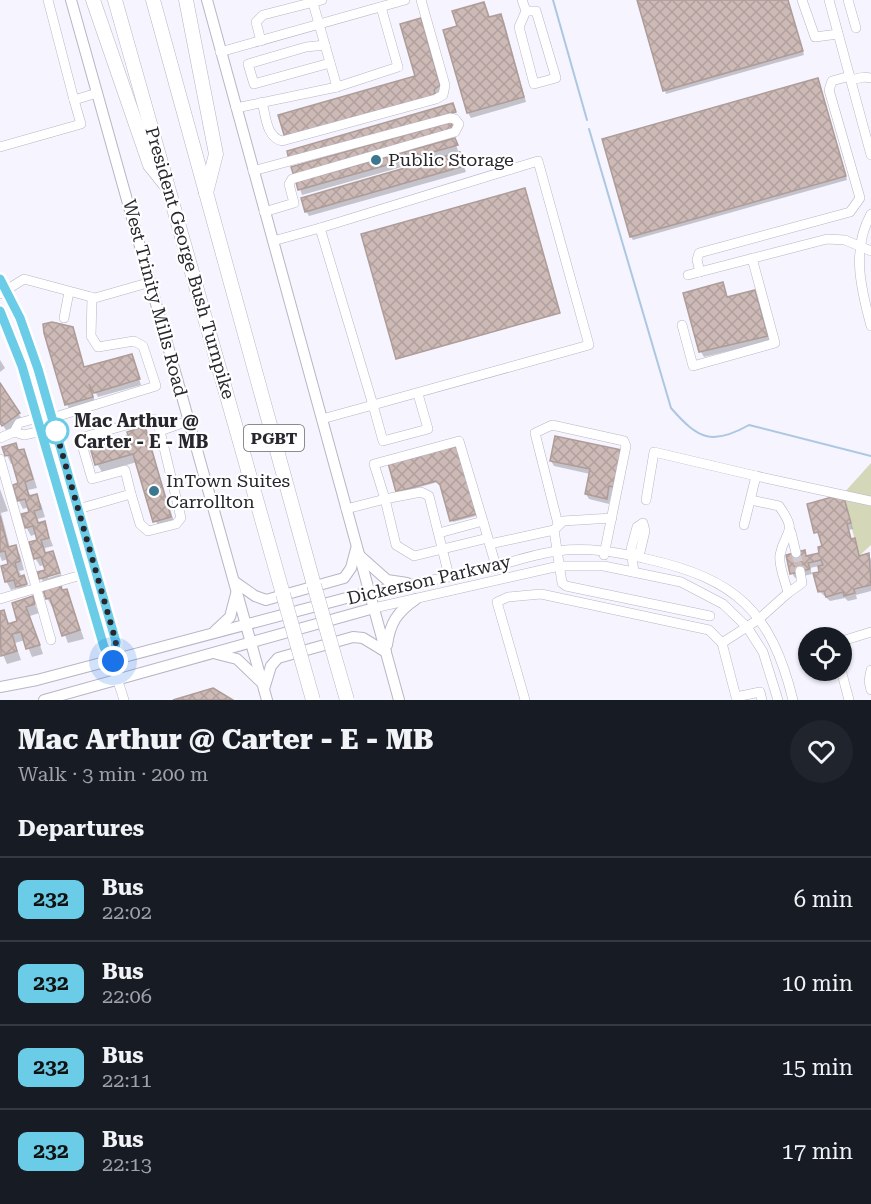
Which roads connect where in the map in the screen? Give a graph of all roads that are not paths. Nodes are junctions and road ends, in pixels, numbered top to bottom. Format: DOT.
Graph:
graph roads {
  1 [pos="48,0"];
  2 [pos="71,0"];
  3 [pos="93,0"];
  4 [pos="115,0"];
  5 [pos="153,0"];
  6 [pos="186,0"];
  7 [pos="207,0"];
  8 [pos="405,0"];
  9 [pos="421,0"];
  10 [pos="522,0"];
  11 [pos="802,0"];
  12 [pos="842,0"];
  13 [pos="848,0"];
  14 [pos="317,1"];
  15 [pos="829,2"];
  16 [pos="383,4"];
  17 [pos="526,11"];
  18 [pos="319,24"];
  19 [pos="856,28"];
  20 [pos="838,34"];
  21 [pos="261,41"];
  22 [pos="325,45"];
  23 [pos="220,52"];
  24 [pos="330,63"];
  25 [pos="850,78"];
  26 [pos="871,78"];
  27 [pos="337,87"];
  28 [pos="97,93"];
  29 [pos="75,99"];
  30 [pos="262,102"];
  31 [pos="236,108"];
  32 [pos="869,143"];
  33 [pos="0,147"];
  34 [pos="871,155"];
  35 [pos="253,171"];
  36 [pos="170,189"];
  37 [pos="206,195"];
  38 [pos="264,212"];
  39 [pos="871,214"];
  40 [pos="797,226"];
  41 [pos="320,228"];
  42 [pos="273,241"];
  43 [pos="859,244"];
  44 [pos="803,245"];
  45 [pos="871,251"];
  46 [pos="752,258"];
  47 [pos="700,272"];
  48 [pos="688,275"];
  49 [pos="0,279"];
  50 [pos="151,282"];
  51 [pos="3,292"];
  52 [pos="69,292"];
  53 [pos="92,297"];
  54 [pos="0,310"];
  55 [pos="64,318"];
  56 [pos="682,325"];
  57 [pos="871,326"];
  58 [pos="418,394"];
  59 [pos="374,405"];
  60 [pos="38,418"];
  61 [pos="322,419"];
  62 [pos="53,420"];
  63 [pos="188,421"];
  64 [pos="41,431"];
  65 [pos="160,431"];
  66 [pos="14,432"];
  67 [pos="1,437"];
  68 [pos="0,459"];
  69 [pos="756,476"];
  70 [pos="131,494"];
  71 [pos="385,499"];
  72 [pos="646,500"];
  73 [pos="751,500"];
  74 [pos="871,501"];
  75 [pos="78,509"];
  76 [pos="346,509"];
  77 [pos="612,518"];
  78 [pos="483,521"];
  79 [pos="744,525"];
  80 [pos="556,527"];
  81 [pos="791,531"];
  82 [pos="439,533"];
  83 [pos="489,541"];
  84 [pos="443,549"];
  85 [pos="358,551"];
  86 [pos="558,551"];
  87 [pos="605,551"];
  88 [pos="796,553"];
  89 [pos="634,556"];
  90 [pos="496,566"];
  91 [pos="559,566"];
  92 [pos="604,566"];
  93 [pos="800,571"];
  94 [pos="634,572"];
  95 [pos="81,575"];
  96 [pos="449,576"];
  97 [pos="407,584"];
  98 [pos="236,586"];
  99 [pos="36,589"];
  100 [pos="369,592"];
  101 [pos="788,593"];
  102 [pos="622,598"];
  103 [pos="0,599"];
  104 [pos="416,599"];
  105 [pos="374,608"];
  106 [pos="619,612"];
  107 [pos="710,616"];
  108 [pos="759,619"];
  109 [pos="246,625"];
  110 [pos="747,627"];
  111 [pos="871,632"];
  112 [pos="210,634"];
  113 [pos="852,638"];
  114 [pos="51,640"];
  115 [pos="251,642"];
  116 [pos="722,644"];
  117 [pos="386,651"];
  118 [pos="214,653"];
  119 [pos="113,661"];
  120 [pos="871,670"];
  121 [pos="118,680"];
  122 [pos="844,681"];
  123 [pos="0,687"];
  124 [pos="871,690"];
  125 [pos="264,691"];
  126 [pos="44,700"];
  127 [pos="124,700"];
  128 [pos="313,700"];
  129 [pos="347,700"];
  130 [pos="399,700"];
  131 [pos="525,700"];
  132 [pos="762,700"];
  133 [pos="778,700"];
  134 [pos="793,700"];
  135 [pos="849,700"];
  1 -- 29 [label="street"];
  2 -- 28 [label="main road, West Trinity Mills Road"];
  3 -- 36 [label="highway"];
  4 -- 36 [label="highway, President George Bush Turnpike / PGBT"];
  5 -- 37 [label="highway, President George Bush Turnpike / PGBT"];
  6 -- 37 [label="highway"];
  7 -- 23 [label="main road"];
  8 -- 16 [label="street"];
  9 -- 30 [label="street"];
  10 -- 17 [label="street"];
  11 -- 20 [label="street"];
  12 -- 15 [label="street"];
  13 -- 19 [label="street"];
  14 -- 18 [label="street"];
  14 -- 21 [label="street"];
  15 -- 20 [label="street"];
  16 -- 18 [label="street"];
  16 -- 27 [label="street"];
  17 -- 17 [label="street"];
  18 -- 21 [label="street"];
  18 -- 22 [label="street"];
  20 -- 25 [label="street"];
  21 -- 23 [label="street"];
  22 -- 24 [label="street"];
  22 -- 24 [label="street"];
  23 -- 31 [label="main road"];
  24 -- 27 [label="street"];
  25 -- 26 [label="street"];
  25 -- 32 [label="street"];
  25 -- 40 [label="street"];
  27 -- 30 [label="street"];
  28 -- 29 [label="street"];
  28 -- 50 [label="main road, West Trinity Mills Road"];
  29 -- 33 [label="street"];
  30 -- 31 [label="street"];
  31 -- 35 [label="main road"];
  32 -- 34 [label="street"];
  35 -- 38 [label="main road"];
  35 -- 38 [label="street"];
  36 -- 128 [label="highway, President George Bush Turnpike / PGBT, bridge"];
  37 -- 129 [label="highway, President George Bush Turnpike / PGBT, bridge"];
  38 -- 42 [label="main road"];
  39 -- 43 [label="street"];
  40 -- 44 [label="street"];
  40 -- 47 [label="street"];
  41 -- 42 [label="street"];
  41 -- 58 [label="street"];
  41 -- 59 [label="street"];
  42 -- 61 [label="main road"];
  43 -- 44 [label="street"];
  43 -- 45 [label="street"];
  43 -- 57 [label="street"];
  44 -- 46 [label="street"];
  46 -- 47 [label="street"];
  46 -- 56 [label="street"];
  47 -- 48 [label="street"];
  49 -- 51 [label="street"];
  50 -- 53 [label="street"];
  50 -- 63 [label="main road, West Trinity Mills Road"];
  51 -- 52 [label="street"];
  51 -- 62 [label="street"];
  52 -- 53 [label="street"];
  52 -- 55 [label="street"];
  53 -- 62 [label="street"];
  54 -- 60 [label="street"];
  58 -- 59 [label="street"];
  58 -- 59 [label="street"];
  59 -- 61 [label="street"];
  60 -- 62 [label="street"];
  60 -- 64 [label="street"];
  60 -- 66 [label="street"];
  61 -- 76 [label="main road"];
  62 -- 64 [label="street"];
  62 -- 75 [label="street"];
  63 -- 65 [label="street"];
  63 -- 98 [label="main road, West Trinity Mills Road"];
  64 -- 66 [label="street"];
  64 -- 95 [label="street"];
  65 -- 70 [label="street"];
  65 -- 70 [label="street"];
  66 -- 67 [label="street"];
  68 -- 99 [label="street"];
  69 -- 72 [label="street"];
  69 -- 73 [label="street"];
  69 -- 74 [label="street"];
  70 -- 75 [label="street"];
  71 -- 76 [label="street"];
  71 -- 78 [label="street"];
  71 -- 82 [label="street"];
  71 -- 84 [label="street"];
  73 -- 79 [label="street"];
  73 -- 81 [label="street"];
  75 -- 119 [label="street"];
  76 -- 85 [label="main road"];
  77 -- 80 [label="street"];
  77 -- 80 [label="street"];
  77 -- 87 [label="street"];
  78 -- 82 [label="street"];
  78 -- 83 [label="street"];
  80 -- 83 [label="street"];
  80 -- 86 [label="street"];
  81 -- 88 [label="street"];
  81 -- 101 [label="street"];
  82 -- 84 [label="street"];
  83 -- 84 [label="street"];
  83 -- 90 [label="street"];
  84 -- 96 [label="street"];
  85 -- 97 [label="main road"];
  85 -- 98 [label="main road"];
  85 -- 100 [label="main road"];
  86 -- 87 [label="street, Dickerson Parkway"];
  86 -- 90 [label="street, Dickerson Parkway"];
  86 -- 91 [label="street"];
  87 -- 89 [label="street, Dickerson Parkway"];
  87 -- 92 [label="street"];
  89 -- 94 [label="street"];
  89 -- 108 [label="street, Dickerson Parkway"];
  90 -- 96 [label="street, Dickerson Parkway"];
  91 -- 92 [label="street, Dickerson Parkway"];
  91 -- 102 [label="street"];
  91 -- 104 [label="street, Dickerson Parkway"];
  92 -- 94 [label="street, Dickerson Parkway"];
  93 -- 101 [label="street"];
  94 -- 110 [label="street, Dickerson Parkway"];
  95 -- 99 [label="street"];
  95 -- 119 [label="street"];
  96 -- 97 [label="street, Dickerson Parkway"];
  97 -- 100 [label="street, Dickerson Parkway"];
  98 -- 109 [label="main road, West Trinity Mills Road"];
  98 -- 112 [label="main road"];
  99 -- 103 [label="street"];
  99 -- 114 [label="street"];
  100 -- 105 [label="main road"];
  100 -- 109 [label="main road, Dickerson Parkway"];
  101 -- 108 [label="street"];
  102 -- 106 [label="street"];
  102 -- 107 [label="street"];
  104 -- 105 [label="street, Dickerson Parkway"];
  104 -- 117 [label="main road"];
  105 -- 115 [label="main road, Dickerson Parkway"];
  105 -- 117 [label="main road"];
  106 -- 116 [label="street"];
  106 -- 131 [label="street"];
  108 -- 110 [label="street"];
  108 -- 134 [label="street, Dickerson Parkway"];
  109 -- 112 [label="main road, Dickerson Parkway"];
  109 -- 115 [label="main road, West Trinity Mills Road"];
  110 -- 116 [label="street"];
  110 -- 133 [label="street, Dickerson Parkway"];
  111 -- 113 [label="street"];
  112 -- 119 [label="main road, Dickerson Parkway"];
  115 -- 118 [label="main road, Dickerson Parkway"];
  115 -- 125 [label="main road, West Trinity Mills Road"];
  116 -- 132 [label="street"];
  117 -- 125 [label="main road"];
  117 -- 130 [label="main road"];
  118 -- 121 [label="main road, Dickerson Parkway"];
  118 -- 125 [label="main road"];
  119 -- 121 [label="street"];
  119 -- 123 [label="main road, Dickerson Parkway"];
  120 -- 124 [label="street"];
  121 -- 126 [label="main road, Dickerson Parkway"];
  121 -- 127 [label="street"];
  122 -- 135 [label="street"];
}
